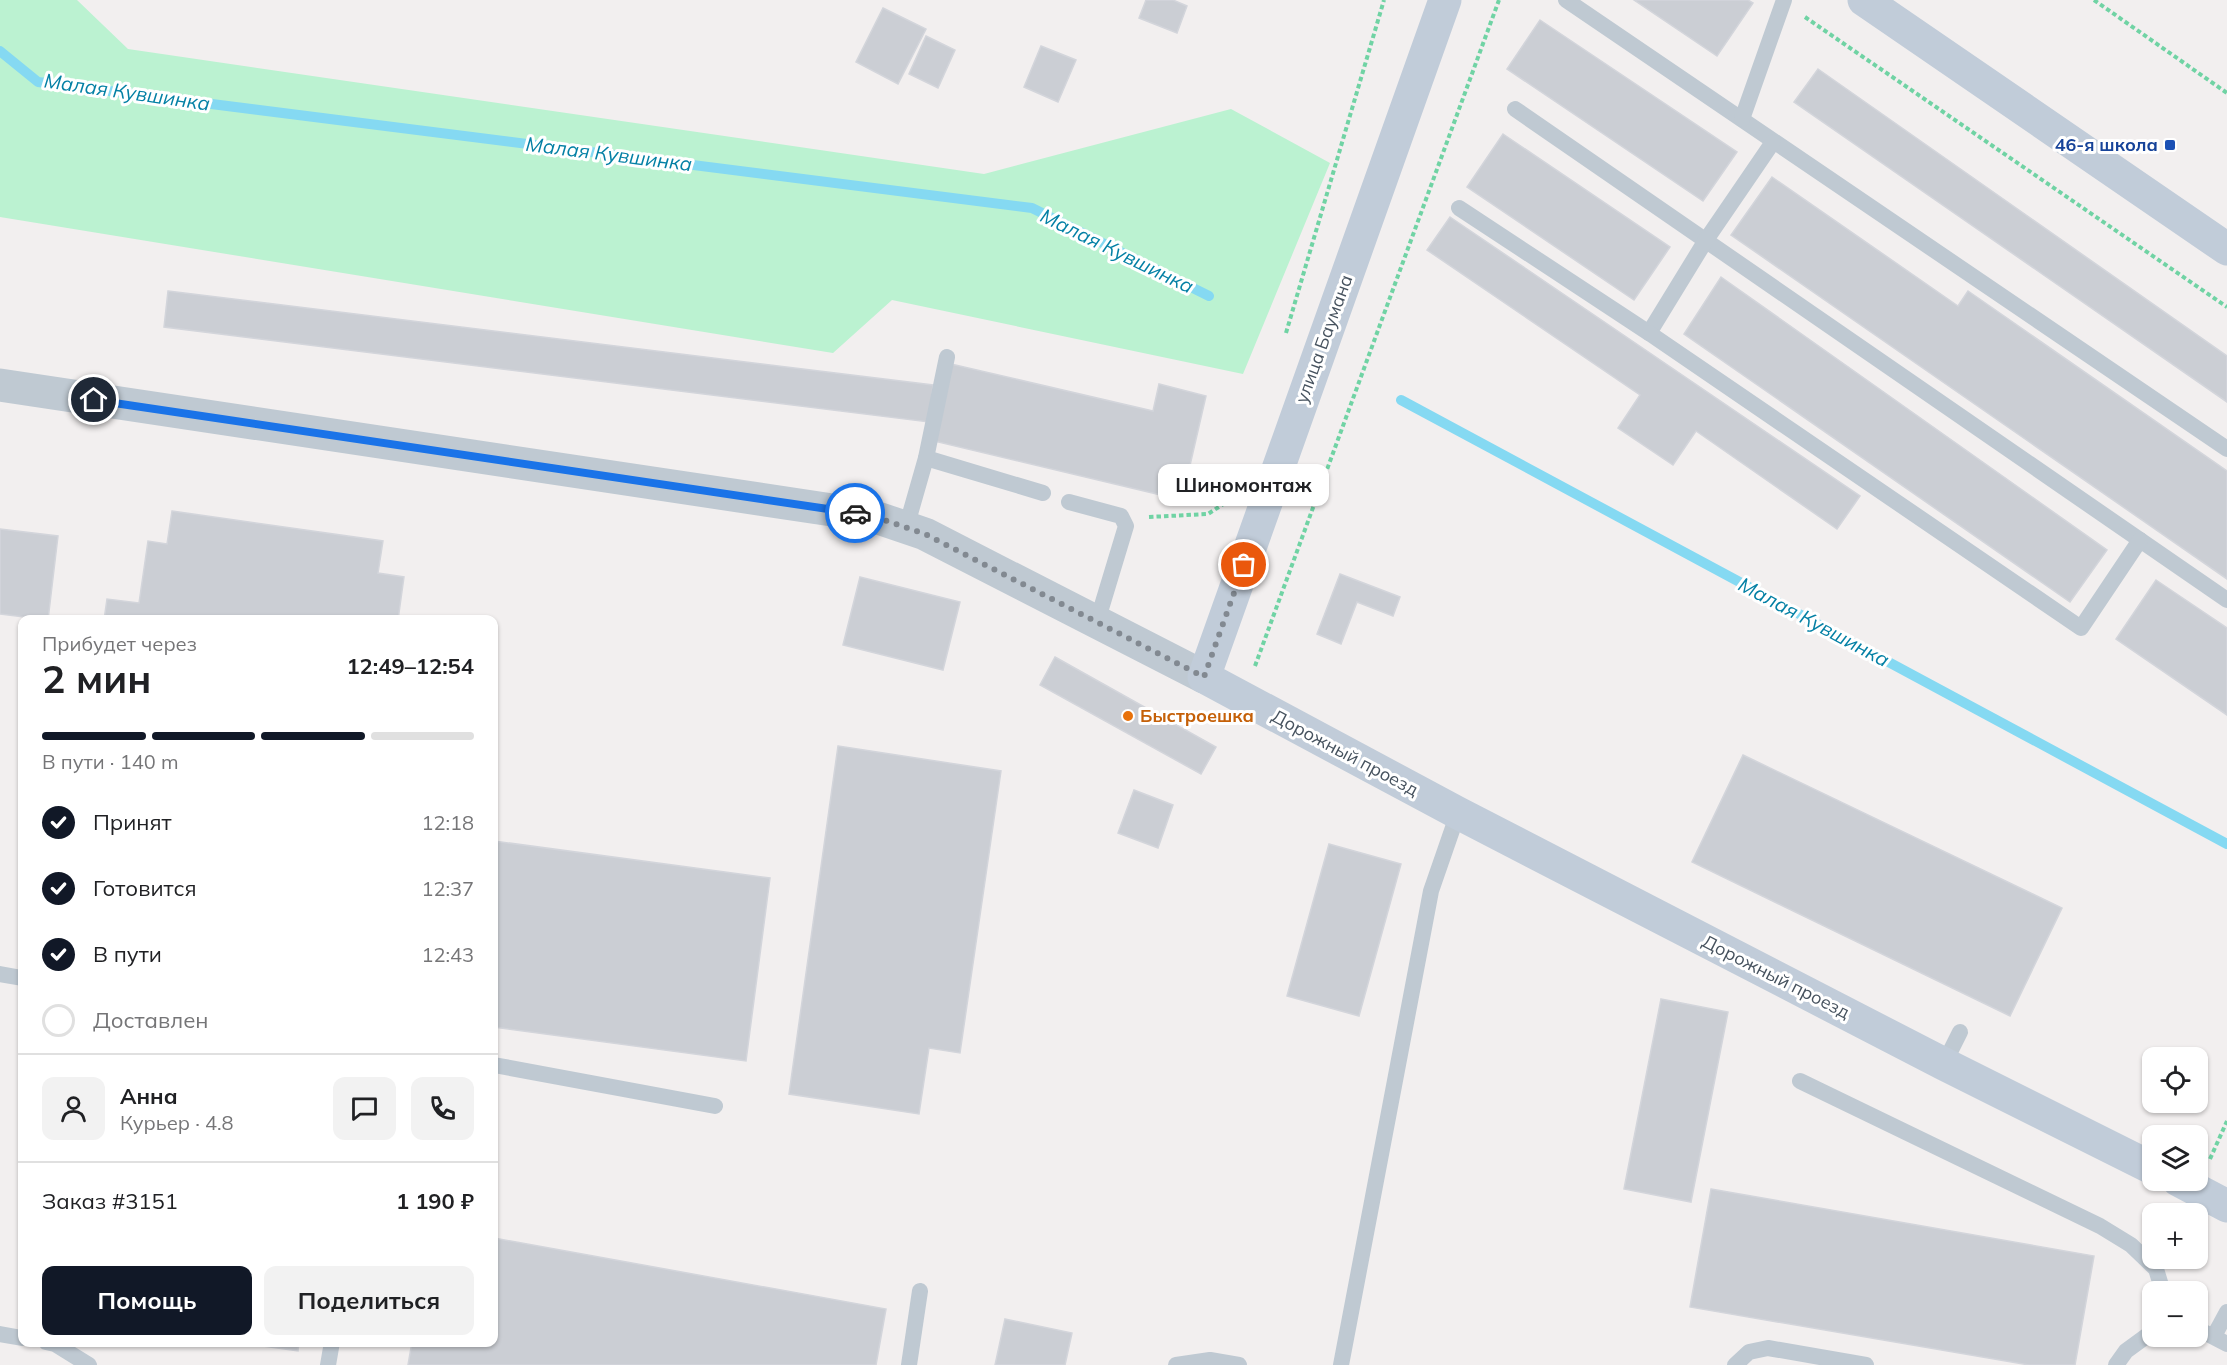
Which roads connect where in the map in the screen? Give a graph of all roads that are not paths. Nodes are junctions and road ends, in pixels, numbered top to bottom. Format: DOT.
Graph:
graph roads {
  1 [pos="1566,0"];
  2 [pos="1864,0"];
  3 [pos="1784,1"];
  4 [pos="1441,2"];
  5 [pos="1515,109"];
  6 [pos="1742,119"];
  7 [pos="1773,142"];
  8 [pos="1459,208"];
  9 [pos="1706,240"];
  10 [pos="2227,249"];
  11 [pos="1649,333"];
  12 [pos="947,357"];
  13 [pos="0,386"];
  14 [pos="2227,449"];
  15 [pos="926,458"];
  16 [pos="1043,493"];
  17 [pos="1069,502"];
  18 [pos="906,528"];
  19 [pos="2140,540"];
  20 [pos="2227,600"];
  21 [pos="1096,622"];
  22 [pos="1204,677"];
  23 [pos="1458,813"];
  24 [pos="0,974"];
  25 [pos="18,977"];
  26 [pos="1960,1032"];
  27 [pos="1944,1064"];
  28 [pos="498,1066"];
  29 [pos="1800,1081"];
  30 [pos="716,1106"];
  31 [pos="2142,1163"];
  32 [pos="2199,1191"];
  33 [pos="2227,1206"];
  34 [pos="2160,1281"];
  35 [pos="921,1291"];
  36 [pos="2227,1311"];
  37 [pos="0,1334"];
  38 [pos="18,1337"];
  39 [pos="2142,1340"];
  40 [pos="2221,1340"];
  41 [pos="60,1347"];
  42 [pos="331,1347"];
  43 [pos="89,1365"];
  44 [pos="328,1365"];
  45 [pos="909,1365"];
  46 [pos="1176,1365"];
  47 [pos="1239,1365"];
  48 [pos="1341,1365"];
  49 [pos="1735,1365"];
  50 [pos="1866,1365"];
  51 [pos="2116,1365"];
  1 -- 6 [label="lane"];
  2 -- 10 [label="street"];
  3 -- 6 [label="lane"];
  4 -- 22 [label="street, улица Баумана"];
  5 -- 9 [label="lane"];
  6 -- 7 [label="lane"];
  7 -- 9 [label="lane"];
  7 -- 14 [label="lane"];
  8 -- 11 [label="lane"];
  9 -- 11 [label="lane"];
  9 -- 19 [label="lane"];
  11 -- 19 [label="lane"];
  12 -- 15 [label="lane"];
  13 -- 18 [label="street, Дорожный проезд"];
  15 -- 16 [label="lane"];
  15 -- 18 [label="lane"];
  17 -- 21 [label="lane"];
  18 -- 21 [label="street, Дорожный проезд"];
  19 -- 20 [label="lane"];
  21 -- 22 [label="street, Дорожный проезд"];
  22 -- 23 [label="street, Дорожный проезд"];
  23 -- 27 [label="street, Дорожный проезд"];
  23 -- 48 [label="lane"];
  24 -- 25 [label="lane"];
  26 -- 27 [label="lane"];
  27 -- 31 [label="street, Дорожный проезд"];
  28 -- 30 [label="lane"];
  29 -- 34 [label="lane"];
  32 -- 33 [label="street"];
  35 -- 45 [label="lane"];
  36 -- 40 [label="lane"];
  37 -- 38 [label="lane"];
  39 -- 51 [label="lane"];
  41 -- 43 [label="lane"];
  42 -- 44 [label="lane"];
  46 -- 47 [label="lane"];
  49 -- 50 [label="lane"];
}
